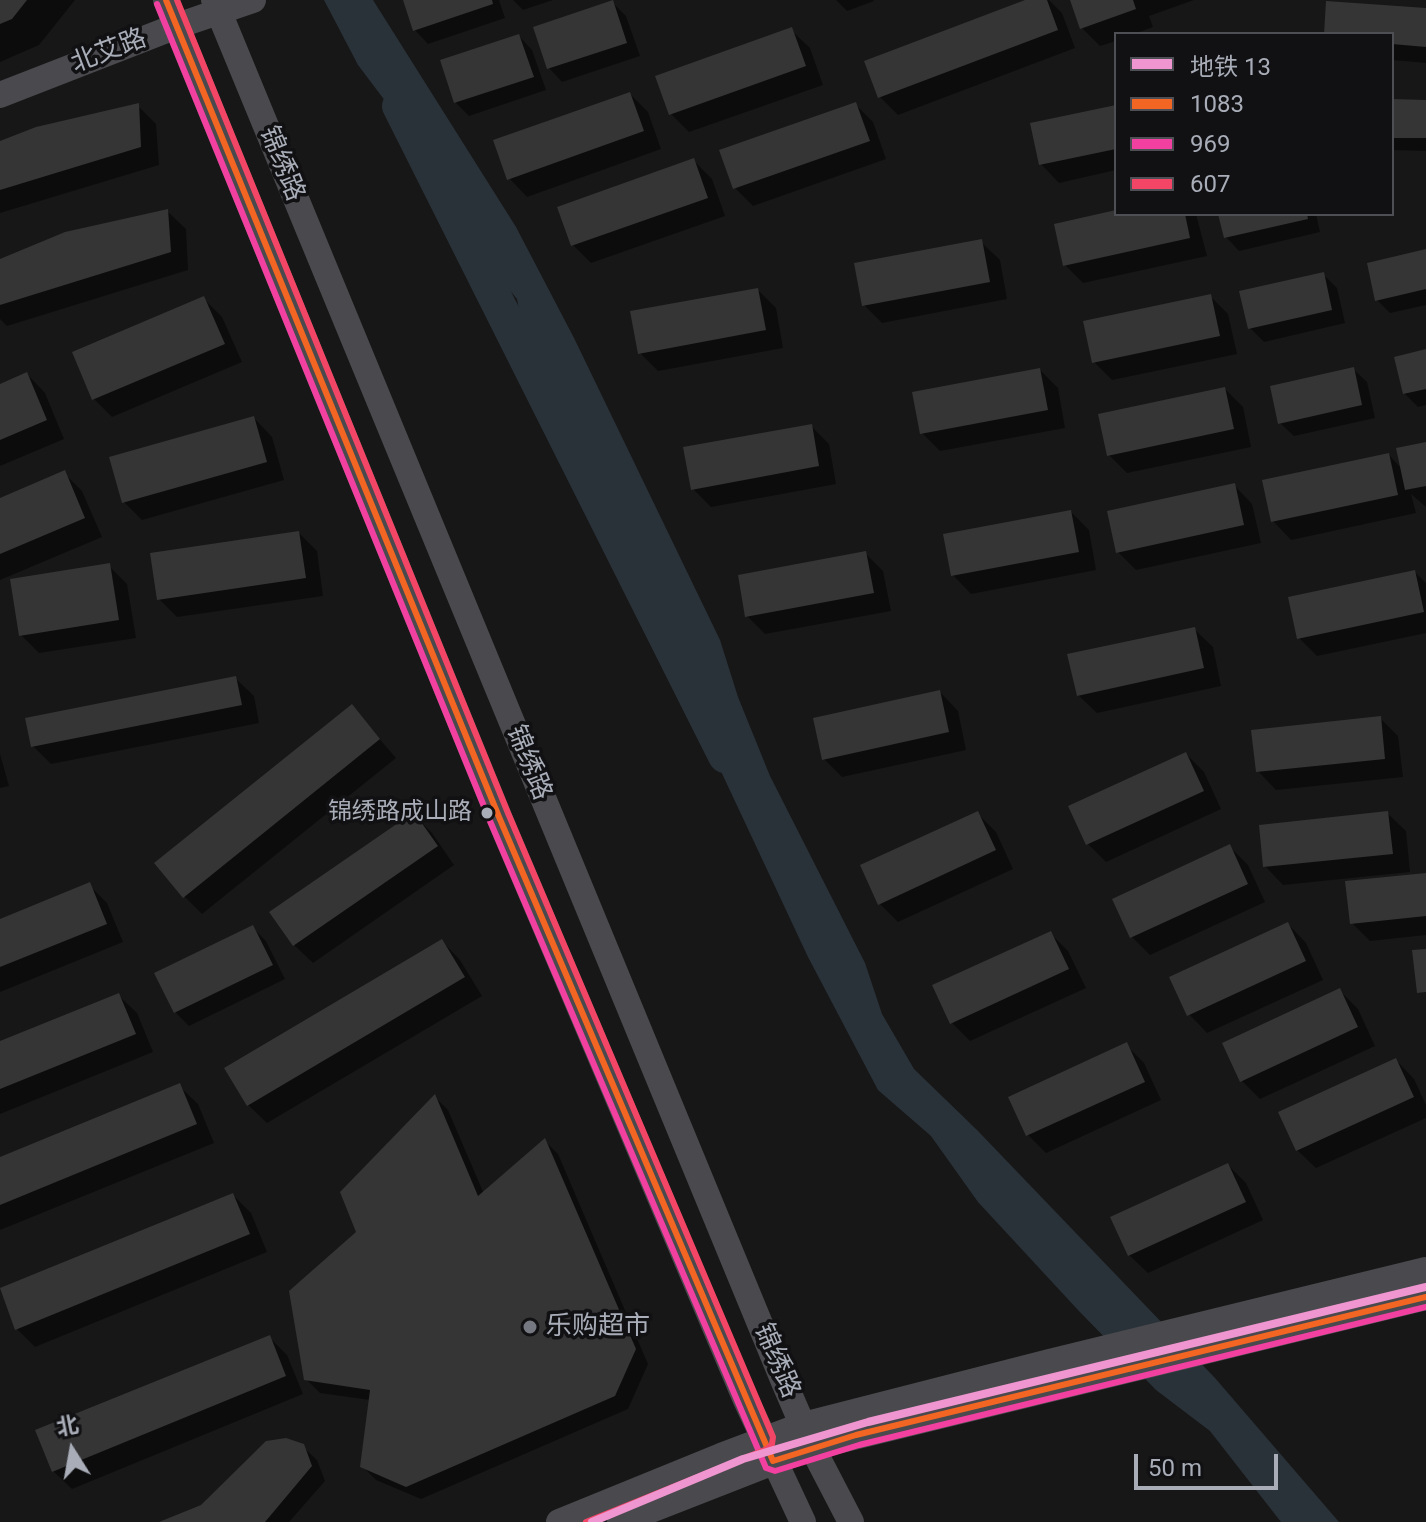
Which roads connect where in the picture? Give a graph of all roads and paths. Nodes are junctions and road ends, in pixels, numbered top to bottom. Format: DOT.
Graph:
graph roads {
  1 [pos="166,0"];
  2 [pos="253,0"];
  3 [pos="216,6"];
  4 [pos="177,26"];
  5 [pos="0,95"];
  6 [pos="1426,1270"];
  7 [pos="1426,1297"];
  8 [pos="808,1436"];
  9 [pos="768,1450"];
  10 [pos="559,1522"];
  11 [pos="620,1522"];
  12 [pos="803,1522"];
  13 [pos="851,1522"];
  1 -- 4 [label="main road, 锦绣路"];
  2 -- 3 [label="main road, 北艾路"];
  3 -- 4 [label="main road, 北艾路"];
  3 -- 8 [label="main road, 锦绣路"];
  4 -- 5 [label="main road, 北艾路"];
  4 -- 9 [label="main road, 锦绣路"];
  6 -- 8 [label="main road"];
  7 -- 8 [label="main road"];
  8 -- 9 [label="main road"];
  8 -- 13 [label="main road, 锦绣路"];
  9 -- 10 [label="main road"];
  9 -- 11 [label="main road"];
  9 -- 12 [label="main road, 锦绣路"];
}
